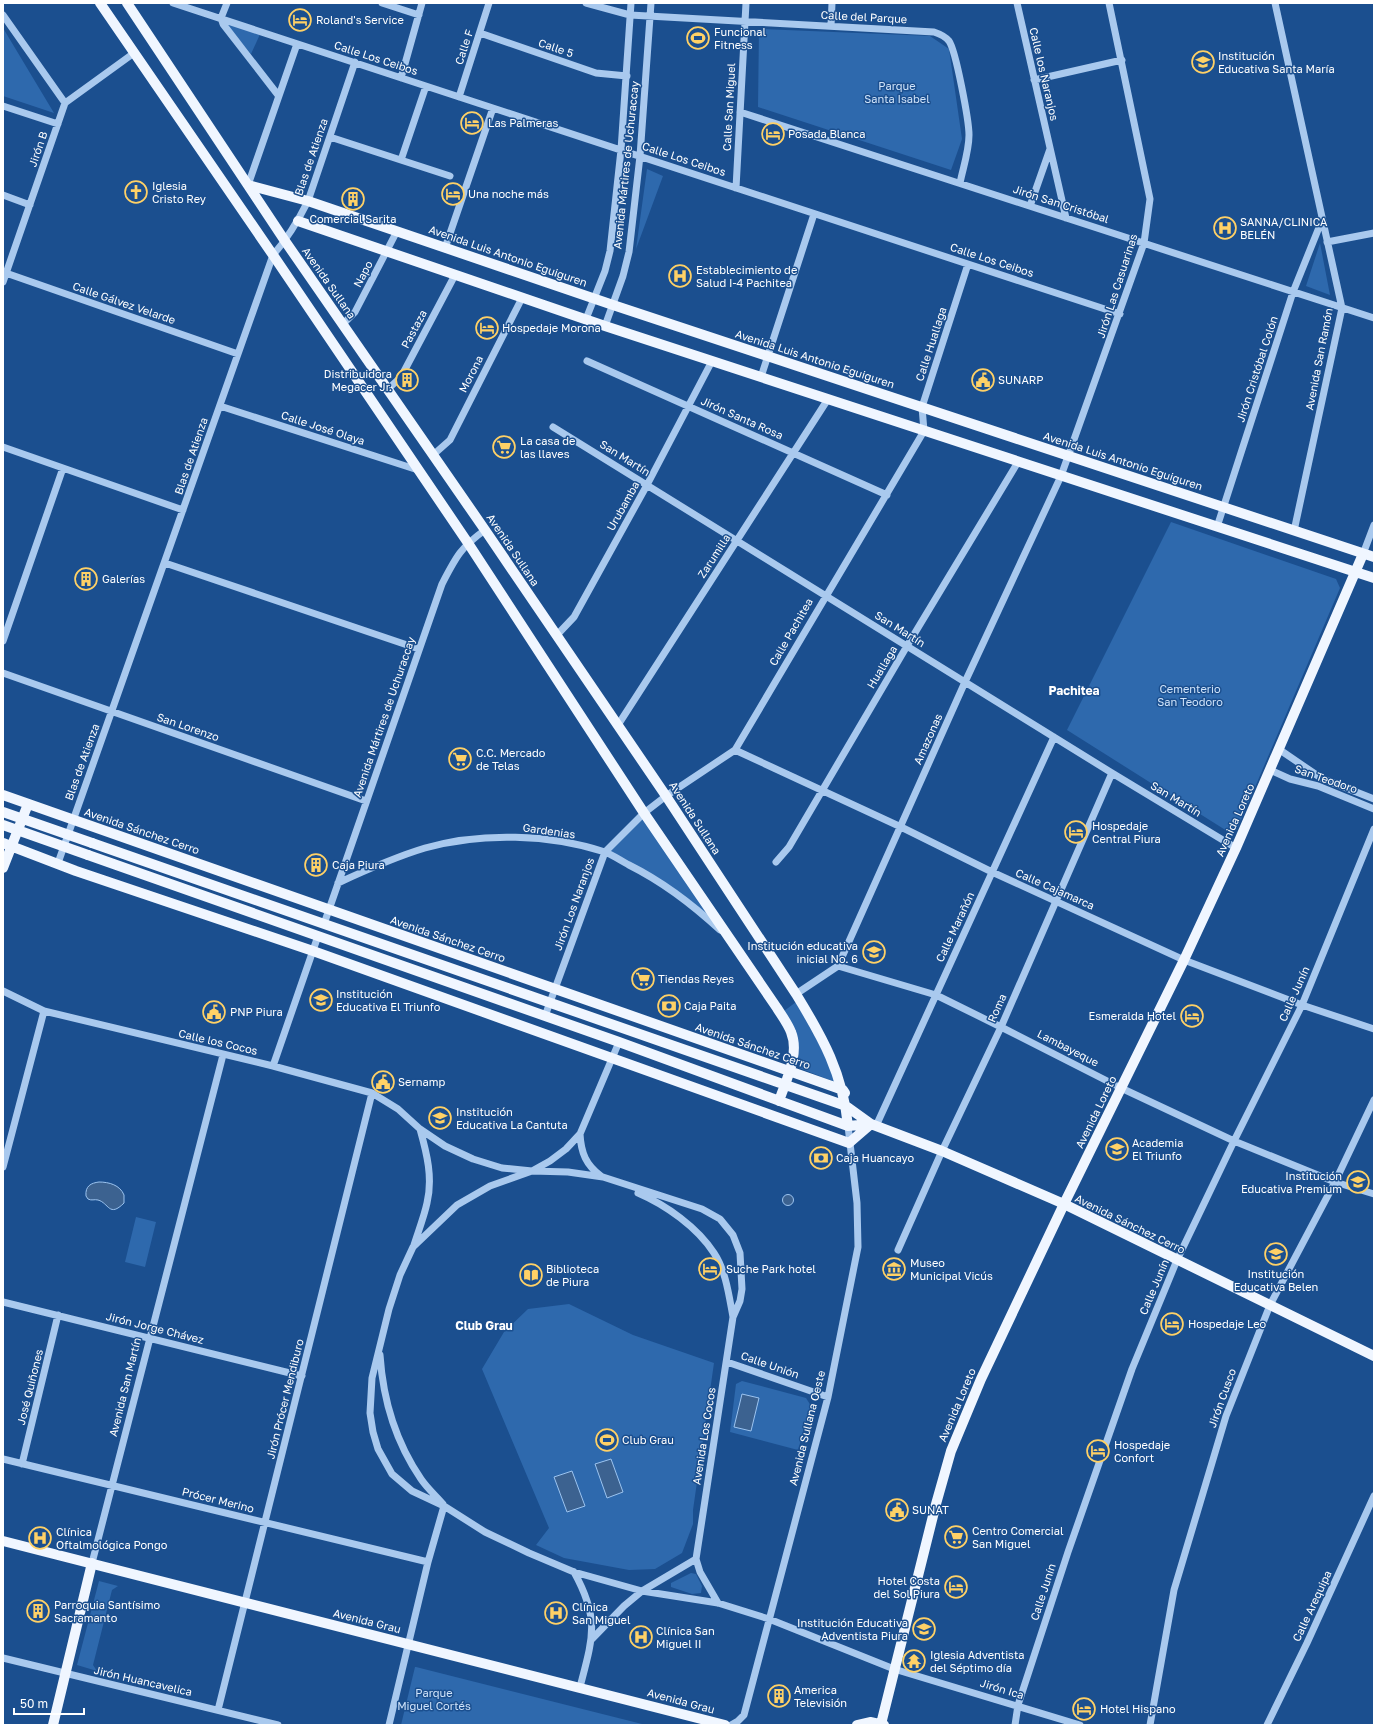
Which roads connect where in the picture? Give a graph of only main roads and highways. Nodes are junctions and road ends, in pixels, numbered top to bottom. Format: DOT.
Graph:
graph roads {
  1 [pos="100,3"];
  2 [pos="127,3"];
  3 [pos="248,186"];
  4 [pos="298,221"];
  5 [pos="1363,554"];
  6 [pos="1374,557"];
  7 [pos="1355,572"];
  8 [pos="1374,578"];
  9 [pos="5,796"];
  10 [pos="28,804"];
  11 [pos="3,808"];
  12 [pos="3,812"];
  13 [pos="3,825"];
  14 [pos="7,845"];
  15 [pos="3,868"];
  16 [pos="584,999"];
  17 [pos="580,1014"];
  18 [pos="789,1071"];
  19 [pos="785,1084"];
  20 [pos="843,1090"];
  21 [pos="779,1101"];
  22 [pos="846,1106"];
  23 [pos="873,1125"];
  24 [pos="848,1126"];
  25 [pos="1064,1204"];
  26 [pos="1374,1356"];
  27 [pos="3,1541"];
  28 [pos="92,1563"];
  29 [pos="882,1724"];
  30 [pos="53,1725"];
  31 [pos="725,1725"];
  32 [pos="857,1725"];
  1 -- 18 [label="main road"];
  2 -- 3 [label="main road, Avenida Sullana"];
  3 -- 5 [label="main road, Avenida Luis Antonio Eguiguren"];
  3 -- 20 [label="main road, Avenida Sullana"];
  4 -- 7 [label="main road"];
  5 -- 6 [label="main road, Avenida Luis Antonio Eguiguren"];
  5 -- 7 [label="main road, Avenida Loreto"];
  7 -- 8 [label="main road"];
  7 -- 25 [label="main road, Avenida Loreto"];
  9 -- 10 [label="main road, Avenida Sánchez Cerro"];
  9 -- 11 [label="main road"];
  10 -- 14 [label="main road"];
  10 -- 16 [label="main road, Avenida Sánchez Cerro"];
  12 -- 17 [label="main road, Avenida Sánchez Cerro, bridge"];
  13 -- 21 [label="main road, Avenida Sánchez Cerro, bridge"];
  14 -- 15 [label="main road"];
  14 -- 23 [label="main road"];
  16 -- 17 [label="main road"];
  16 -- 18 [label="main road, Avenida Sánchez Cerro"];
  17 -- 19 [label="main road, Avenida Sánchez Cerro"];
  18 -- 19 [label="main road"];
  18 -- 20 [label="main road, Avenida Sánchez Cerro"];
  19 -- 21 [label="main road"];
  19 -- 22 [label="main road, Avenida Sánchez Cerro"];
  20 -- 22 [label="main road, Avenida Sullana"];
  20 -- 23 [label="main road, Avenida Sánchez Cerro"];
  21 -- 24 [label="main road, Avenida Sánchez Cerro"];
  22 -- 23 [label="main road, Avenida Sánchez Cerro"];
  22 -- 24 [label="main road, Avenida Sullana"];
  23 -- 24 [label="main road, Avenida Sánchez Cerro"];
  23 -- 25 [label="main road, Avenida Sánchez Cerro"];
  25 -- 26 [label="main road, Avenida Sánchez Cerro"];
  25 -- 29 [label="main road, Avenida Loreto"];
  27 -- 28 [label="main road, Avenida Grau"];
  28 -- 30 [label="main road, Avenida San Martín"];
  28 -- 31 [label="main road, Avenida Grau"];
  29 -- 32 [label="main road"];
}
